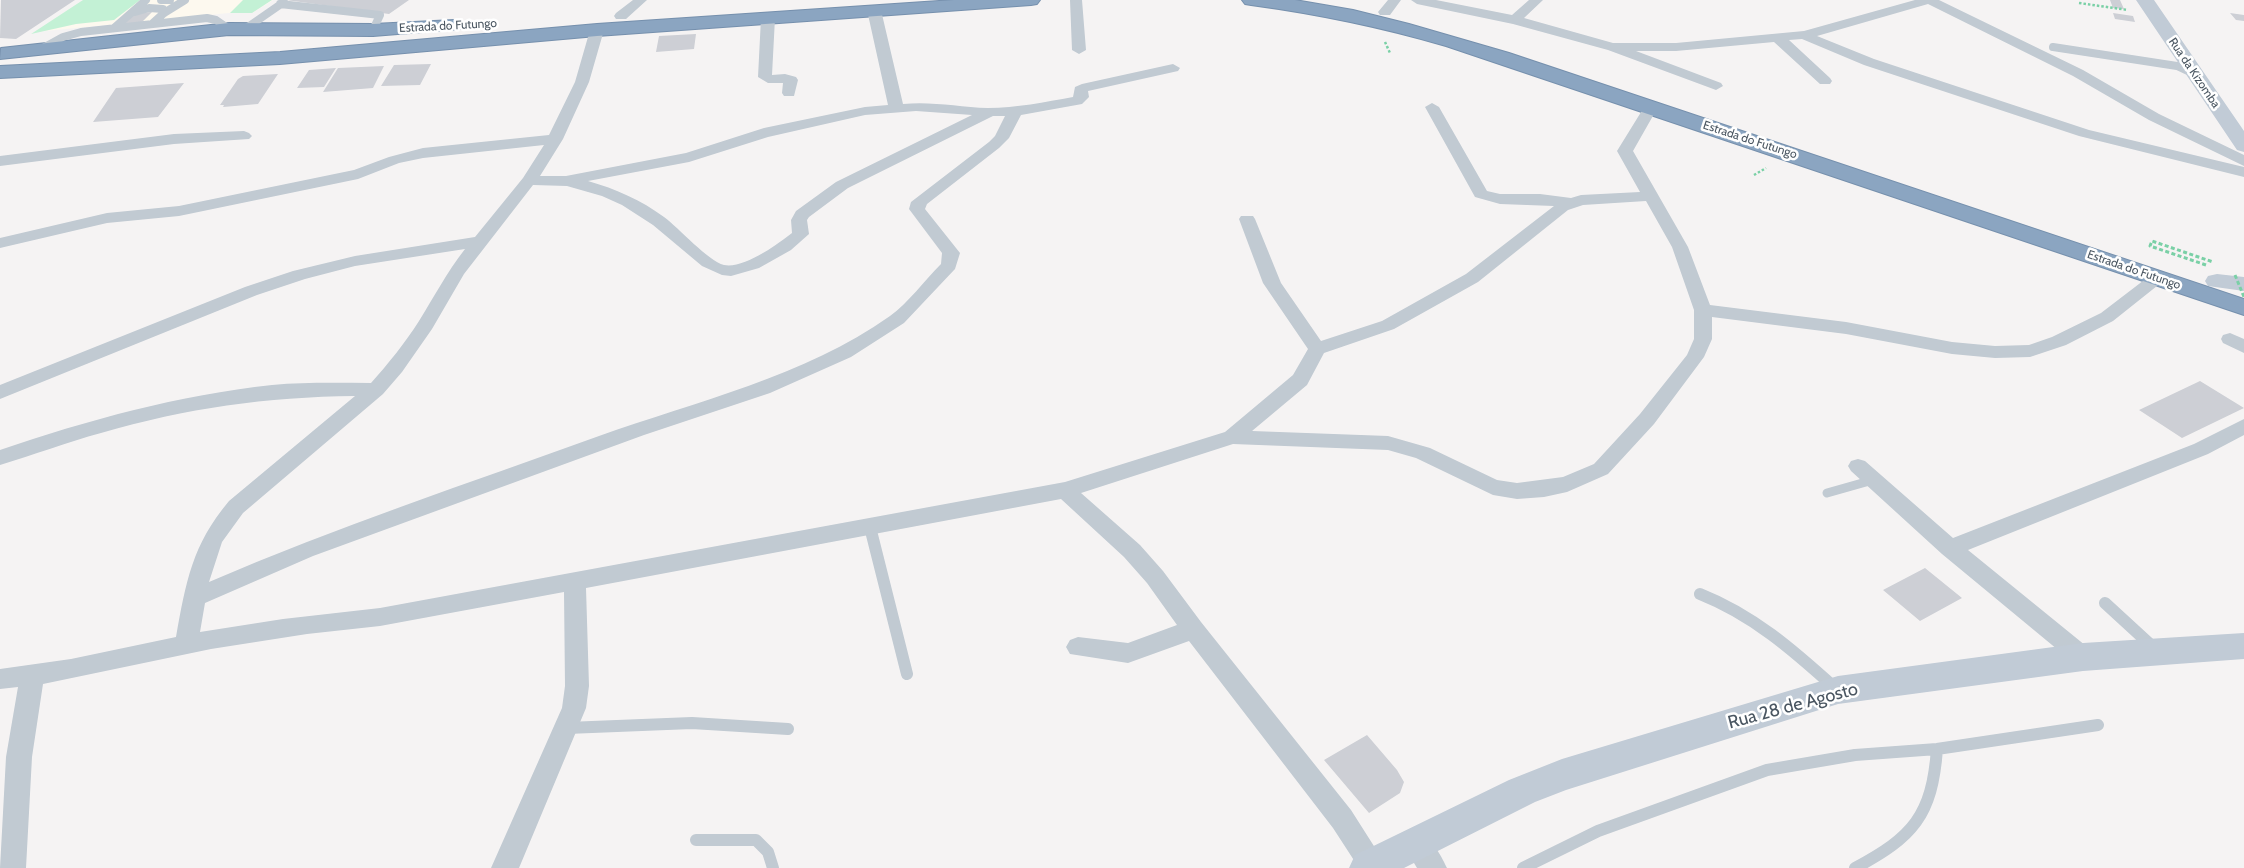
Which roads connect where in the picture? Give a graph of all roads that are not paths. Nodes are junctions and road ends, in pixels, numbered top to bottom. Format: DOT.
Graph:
graph roads {
  1 [pos="146,0"];
  2 [pos="161,0"];
  3 [pos="170,0"];
  4 [pos="184,0"];
  5 [pos="286,0"];
  6 [pos="641,0"];
  7 [pos="898,0"];
  8 [pos="1030,0"];
  9 [pos="1076,0"];
  10 [pos="1251,0"];
  11 [pos="1330,0"];
  12 [pos="1417,0"];
  13 [pos="1537,0"];
  14 [pos="1929,0"];
  15 [pos="2145,0"];
  16 [pos="280,4"];
  17 [pos="1390,6"];
  18 [pos="874,10"];
  19 [pos="130,13"];
  20 [pos="164,13"];
  21 [pos="621,16"];
  22 [pos="768,18"];
  23 [pos="1514,20"];
  24 [pos="114,28"];
  25 [pos="308,28"];
  26 [pos="237,29"];
  27 [pos="151,30"];
  28 [pos="373,30"];
  29 [pos="597,30"];
  30 [pos="1804,35"];
  31 [pos="1777,37"];
  32 [pos="1613,47"];
  33 [pos="2053,47"];
  34 [pos="1079,50"];
  35 [pos="36,51"];
  36 [pos="0,54"];
  37 [pos="280,58"];
  38 [pos="125,66"];
  39 [pos="1173,68"];
  40 [pos="0,72"];
  41 [pos="2196,76"];
  42 [pos="1825,81"];
  43 [pos="1716,86"];
  44 [pos="789,93"];
  45 [pos="1432,106"];
  46 [pos="1651,107"];
  47 [pos="896,108"];
  48 [pos="1015,111"];
  49 [pos="989,112"];
  50 [pos="244,136"];
  51 [pos="555,139"];
  52 [pos="2243,150"];
  53 [pos="0,162"];
  54 [pos="2244,172"];
  55 [pos="529,180"];
  56 [pos="566,181"];
  57 [pos="1652,196"];
  58 [pos="1571,203"];
  59 [pos="1247,219"];
  60 [pos="478,242"];
  61 [pos="0,243"];
  62 [pos="2158,278"];
  63 [pos="2233,285"];
  64 [pos="1704,310"];
  65 [pos="1316,349"];
  66 [pos="376,389"];
  67 [pos="0,392"];
  68 [pos="2244,426"];
  69 [pos="1232,437"];
  70 [pos="0,458"];
  71 [pos="1865,473"];
  72 [pos="1065,490"];
  73 [pos="1827,493"];
  74 [pos="870,527"];
  75 [pos="1950,548"];
  76 [pos="575,581"];
  77 [pos="1700,594"];
  78 [pos="194,598"];
  79 [pos="2105,603"];
  80 [pos="1192,630"];
  81 [pos="186,644"];
  82 [pos="2244,646"];
  83 [pos="1078,647"];
  84 [pos="2157,651"];
  85 [pos="2083,658"];
  86 [pos="907,674"];
  87 [pos="32,677"];
  88 [pos="0,679"];
  89 [pos="1838,690"];
  90 [pos="2098,725"];
  91 [pos="567,728"];
  92 [pos="788,729"];
  93 [pos="1937,749"];
  94 [pos="696,840"];
  95 [pos="1424,855"];
  96 [pos="11,867"];
  97 [pos="1370,867"];
  98 [pos="505,868"];
  99 [pos="773,868"];
  100 [pos="1523,868"];
  101 [pos="1855,868"];
  1 -- 19 [label="lane"];
  2 -- 3 [label="lane"];
  4 -- 20 [label="lane"];
  5 -- 16 [label="lane"];
  6 -- 21 [label="street"];
  7 -- 21 [label="highway, Estrada do Futungo"];
  8 -- 18 [label="highway"];
  9 -- 34 [label="street"];
  10 -- 46 [label="highway, Estrada do Futungo"];
  11 -- 17 [label="highway, Estrada do Futungo"];
  12 -- 23 [label="street"];
  13 -- 23 [label="street"];
  14 -- 30 [label="street"];
  14 -- 52 [label="street"];
  15 -- 41 [label="main road, Rua da Kizomba"];
  16 -- 26 [label="lane"];
  16 -- 28 [label="lane"];
  17 -- 63 [label="highway, Estrada do Futungo"];
  18 -- 22 [label="highway"];
  18 -- 47 [label="street"];
  19 -- 20 [label="lane"];
  19 -- 24 [label="lane"];
  20 -- 27 [label="lane"];
  21 -- 28 [label="highway, Estrada do Futungo"];
  22 -- 29 [label="highway"];
  22 -- 44 [label="street"];
  23 -- 32 [label="street"];
  24 -- 27 [label="lane"];
  24 -- 35 [label="lane"];
  25 -- 26 [label="highway, Estrada do Futungo"];
  25 -- 28 [label="highway, Estrada do Futungo"];
  25 -- 37 [label="highway"];
  26 -- 27 [label="highway, Estrada do Futungo"];
  27 -- 35 [label="highway, Estrada do Futungo"];
  27 -- 38 [label="highway"];
  29 -- 37 [label="highway, Estrada do Futungo"];
  29 -- 51 [label="street"];
  30 -- 31 [label="street"];
  30 -- 54 [label="street"];
  31 -- 32 [label="street"];
  31 -- 42 [label="street"];
  32 -- 43 [label="street"];
  33 -- 41 [label="lane"];
  35 -- 36 [label="highway, Estrada do Futungo"];
  37 -- 38 [label="highway"];
  38 -- 40 [label="highway"];
  39 -- 48 [label="street"];
  41 -- 52 [label="main road, Rua da Kizomba"];
  45 -- 58 [label="street"];
  46 -- 57 [label="street"];
  46 -- 62 [label="highway, Estrada do Futungo"];
  47 -- 49 [label="street"];
  47 -- 56 [label="street"];
  48 -- 49 [label="street"];
  48 -- 78 [label="street"];
  49 -- 56 [label="street"];
  50 -- 53 [label="street"];
  51 -- 55 [label="street"];
  51 -- 61 [label="street"];
  55 -- 56 [label="street"];
  55 -- 60 [label="street"];
  57 -- 58 [label="street"];
  57 -- 64 [label="street"];
  58 -- 65 [label="street"];
  59 -- 65 [label="street"];
  60 -- 66 [label="street"];
  60 -- 67 [label="street"];
  62 -- 63 [label="highway, Estrada do Futungo"];
  62 -- 64 [label="street"];
  64 -- 69 [label="street"];
  65 -- 69 [label="street"];
  66 -- 70 [label="street"];
  66 -- 78 [label="street"];
  68 -- 75 [label="street"];
  69 -- 72 [label="street"];
  71 -- 73 [label="lane"];
  71 -- 75 [label="street"];
  72 -- 74 [label="street"];
  72 -- 80 [label="street"];
  74 -- 76 [label="street"];
  74 -- 86 [label="lane"];
  75 -- 85 [label="street"];
  76 -- 81 [label="street"];
  76 -- 91 [label="street"];
  77 -- 89 [label="lane"];
  78 -- 81 [label="street"];
  79 -- 84 [label="lane"];
  80 -- 83 [label="street"];
  80 -- 97 [label="street"];
  81 -- 87 [label="street"];
  82 -- 84 [label="main road, Rua 28 de Agosto"];
  84 -- 85 [label="main road, Rua 28 de Agosto"];
  85 -- 89 [label="main road, Rua 28 de Agosto"];
  87 -- 88 [label="street"];
  87 -- 96 [label="street"];
  89 -- 95 [label="main road, Rua 28 de Agosto"];
  90 -- 93 [label="lane"];
  91 -- 92 [label="lane"];
  91 -- 98 [label="street"];
  93 -- 100 [label="lane"];
  93 -- 101 [label="lane"];
  94 -- 99 [label="lane"];
  95 -- 97 [label="main road, Rua 28 de Agosto"];
}
